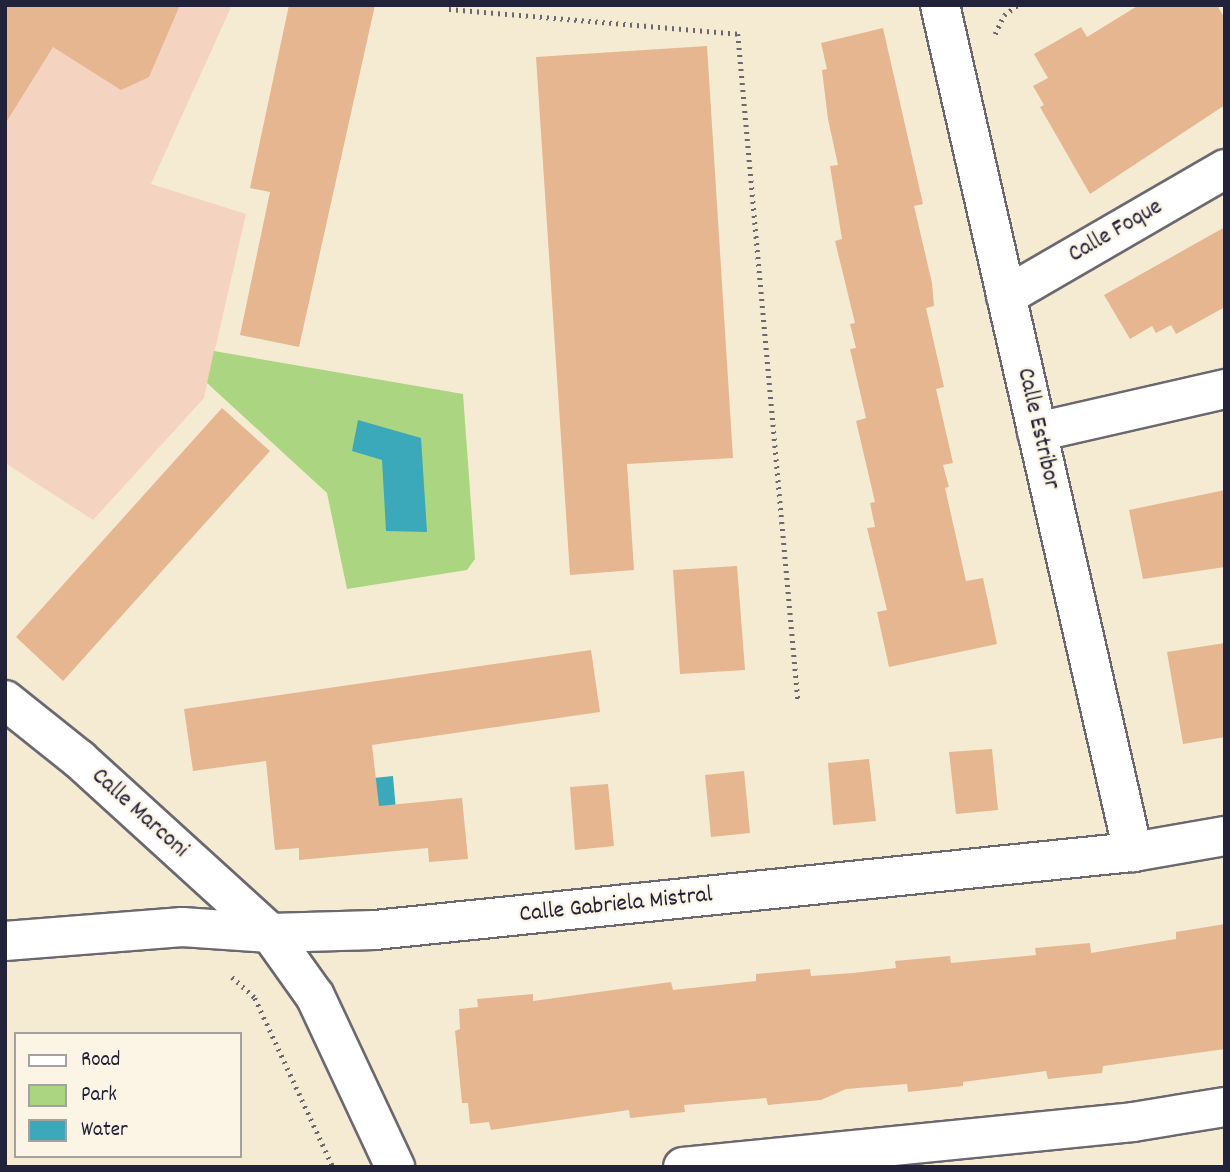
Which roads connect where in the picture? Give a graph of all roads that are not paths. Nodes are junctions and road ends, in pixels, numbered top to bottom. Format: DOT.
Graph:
graph roads {
  1 [pos="942,6"];
  2 [pos="1225,169"];
  3 [pos="1006,296"];
  4 [pos="1225,389"];
  5 [pos="1038,432"];
  6 [pos="5,700"];
  7 [pos="1225,836"];
  8 [pos="1133,852"];
  9 [pos="270,933"];
  10 [pos="5,941"];
  11 [pos="1225,1107"];
  12 [pos="396,1167"];
  13 [pos="683,1167"];
  1 -- 3 [label="street, Calle Estribor"];
  2 -- 3 [label="street, Calle Foque"];
  3 -- 5 [label="street, Calle Estribor"];
  4 -- 5 [label="street"];
  5 -- 8 [label="street, Calle Estribor"];
  6 -- 9 [label="street, Calle Marconi"];
  7 -- 8 [label="street, Calle Gabriela Mistral"];
  8 -- 9 [label="street, Calle Gabriela Mistral"];
  9 -- 10 [label="street, Calle Gabriela Mistral"];
  9 -- 12 [label="street, Calle Marconi"];
  11 -- 13 [label="street"];
}
